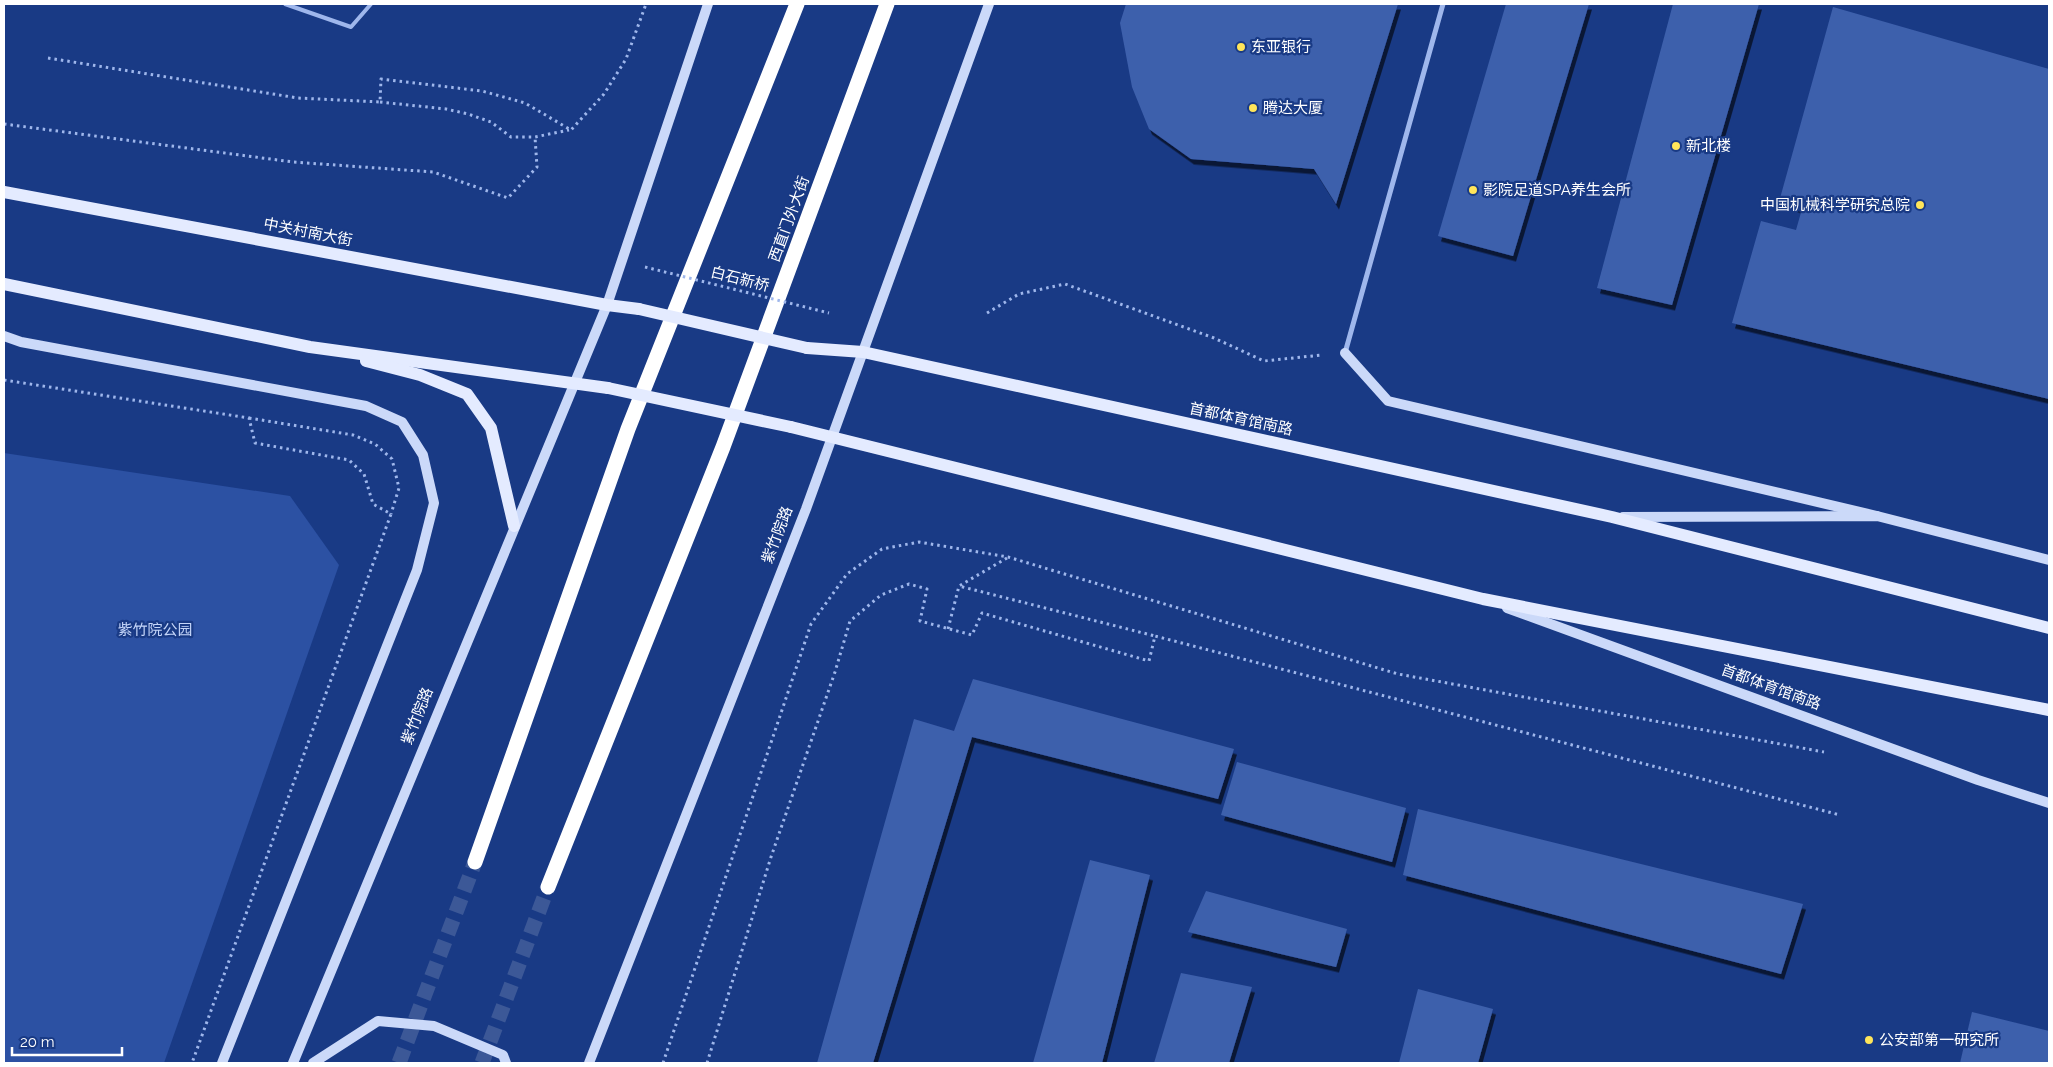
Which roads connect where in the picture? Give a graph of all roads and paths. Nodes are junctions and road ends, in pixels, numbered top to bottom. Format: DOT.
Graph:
graph roads {
  1 [pos="284,4"];
  2 [pos="371,4"];
  3 [pos="646,4"];
  4 [pos="708,4"];
  5 [pos="797,4"];
  6 [pos="887,4"];
  7 [pos="989,4"];
  8 [pos="1442,4"];
  9 [pos="48,58"];
  10 [pos="380,102"];
  11 [pos="4,124"];
  12 [pos="571,130"];
  13 [pos="535,137"];
  14 [pos="4,192"];
  15 [pos="644,267"];
  16 [pos="4,284"];
  17 [pos="607,305"];
  18 [pos="829,313"];
  19 [pos="987,313"];
  20 [pos="4,336"];
  21 [pos="310,347"];
  22 [pos="807,348"];
  23 [pos="863,352"];
  24 [pos="1345,353"];
  25 [pos="4,380"];
  26 [pos="575,383"];
  27 [pos="249,418"];
  28 [pos="831,438"];
  29 [pos="391,514"];
  30 [pos="1877,516"];
  31 [pos="1612,517"];
  32 [pos="514,526"];
  33 [pos="1008,557"];
  34 [pos="2049,560"];
  35 [pos="959,586"];
  36 [pos="1482,599"];
  37 [pos="2049,628"];
  38 [pos="948,629"];
  39 [pos="1155,636"];
  40 [pos="2049,710"];
  41 [pos="1830,753"];
  42 [pos="2049,803"];
  43 [pos="1840,814"];
  44 [pos="475,862"];
  45 [pos="548,887"];
  46 [pos="192,1063"];
  47 [pos="222,1063"];
  48 [pos="293,1063"];
  49 [pos="313,1063"];
  50 [pos="506,1063"];
  51 [pos="590,1063"];
  52 [pos="663,1063"];
  53 [pos="707,1063"];
  1 -- 2 [label="lane"];
  3 -- 12 [label="path"];
  4 -- 17 [label="street"];
  5 -- 44 [label="highway"];
  6 -- 45 [label="highway, 西直门外大街"];
  7 -- 23 [label="street"];
  8 -- 24 [label="street"];
  9 -- 10 [label="path"];
  10 -- 12 [label="path"];
  10 -- 13 [label="path"];
  11 -- 13 [label="path"];
  12 -- 13 [label="path"];
  14 -- 17 [label="main road, 中关村南大街"];
  15 -- 18 [label="path, 白石新桥, bridge"];
  16 -- 21 [label="main road"];
  17 -- 22 [label="main road, 中关村南大街, bridge"];
  17 -- 26 [label="street, 紫竹院路"];
  19 -- 24 [label="path"];
  20 -- 47 [label="street"];
  21 -- 26 [label="main road"];
  21 -- 32 [label="main road"];
  22 -- 23 [label="main road, 首都体育馆南路"];
  23 -- 28 [label="street, 紫竹院路"];
  23 -- 31 [label="main road, 首都体育馆南路"];
  24 -- 30 [label="street"];
  25 -- 27 [label="path"];
  26 -- 28 [label="main road, 首都体育馆南路, bridge"];
  26 -- 32 [label="street, 紫竹院路"];
  27 -- 29 [label="path"];
  27 -- 29 [label="path"];
  28 -- 36 [label="main road, 首都体育馆南路"];
  28 -- 51 [label="street, 紫竹院路"];
  29 -- 46 [label="path"];
  30 -- 31 [label="street, 首都体育馆南路"];
  30 -- 34 [label="street, 首都体育馆南路"];
  31 -- 37 [label="main road, 首都体育馆南路"];
  32 -- 48 [label="street, 紫竹院路"];
  33 -- 35 [label="path"];
  33 -- 41 [label="path"];
  33 -- 52 [label="path"];
  35 -- 38 [label="path"];
  35 -- 39 [label="path"];
  36 -- 40 [label="main road, 首都体育馆南路"];
  36 -- 42 [label="street, 首都体育馆南路"];
  38 -- 39 [label="path"];
  38 -- 53 [label="path"];
  39 -- 43 [label="path"];
  49 -- 50 [label="street, bridge"];
}
